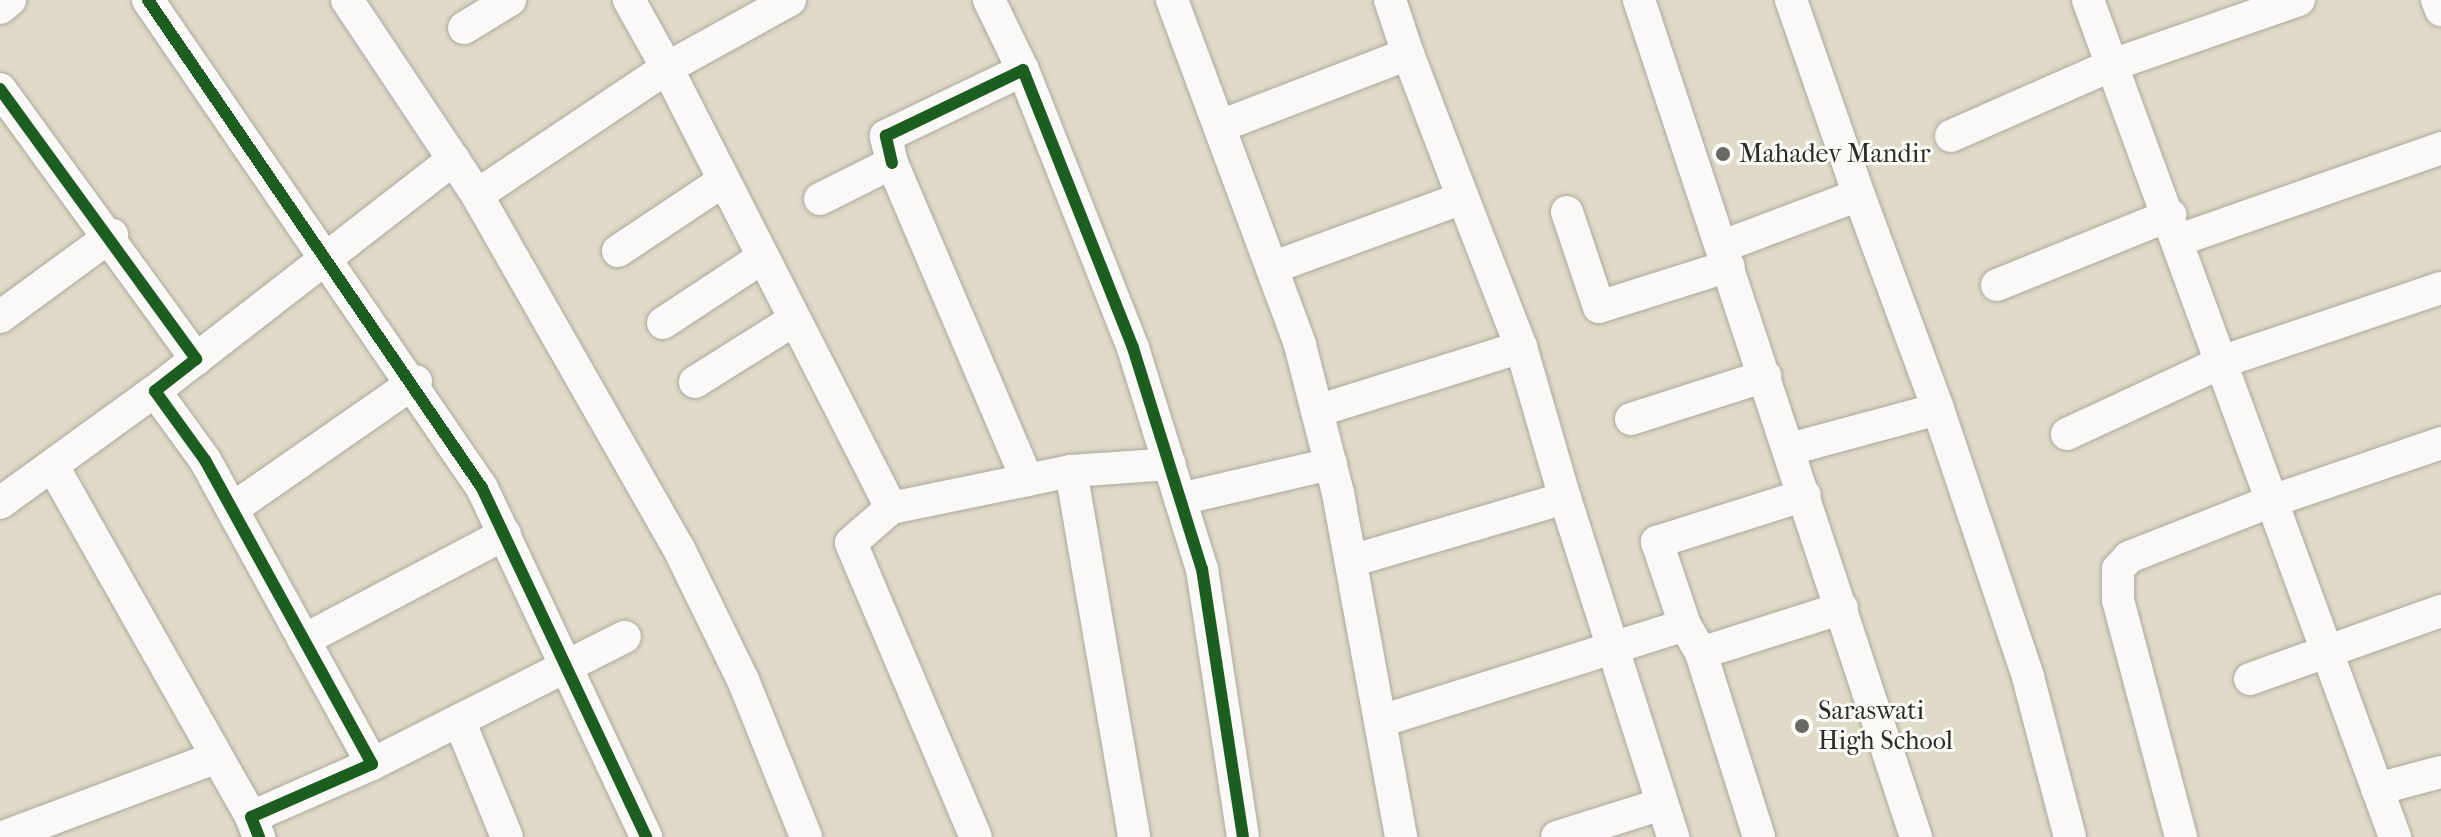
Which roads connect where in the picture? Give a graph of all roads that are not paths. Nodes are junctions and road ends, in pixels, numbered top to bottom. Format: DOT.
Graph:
graph roads {
  1 [pos="10,0"];
  2 [pos="148,0"];
  3 [pos="347,0"];
  4 [pos="510,0"];
  5 [pos="629,0"];
  6 [pos="790,0"];
  7 [pos="989,0"];
  8 [pos="1172,0"];
  9 [pos="1390,0"];
  10 [pos="1639,0"];
  11 [pos="1791,0"];
  12 [pos="2088,0"];
  13 [pos="2299,0"];
  14 [pos="2437,0"];
  15 [pos="0,8"];
  16 [pos="2441,10"];
  17 [pos="464,28"];
  18 [pos="1408,54"];
  19 [pos="2112,65"];
  20 [pos="667,68"];
  21 [pos="1023,70"];
  22 [pos="0,89"];
  23 [pos="1223,125"];
  24 [pos="1951,136"];
  25 [pos="2441,148"];
  26 [pos="454,159"];
  27 [pos="892,163"];
  28 [pos="723,181"];
  29 [pos="477,195"];
  30 [pos="1859,195"];
  31 [pos="1463,198"];
  32 [pos="820,199"];
  33 [pos="1567,212"];
  34 [pos="2175,227"];
  35 [pos="112,235"];
  36 [pos="618,251"];
  37 [pos="1726,256"];
  38 [pos="327,257"];
  39 [pos="762,258"];
  40 [pos="1274,267"];
  41 [pos="1997,285"];
  42 [pos="2441,288"];
  43 [pos="0,317"];
  44 [pos="794,320"];
  45 [pos="663,323"];
  46 [pos="1521,347"];
  47 [pos="196,359"];
  48 [pos="2224,361"];
  49 [pos="1765,376"];
  50 [pos="416,381"];
  51 [pos="695,382"];
  52 [pos="155,391"];
  53 [pos="1938,409"];
  54 [pos="1317,411"];
  55 [pos="1631,419"];
  56 [pos="2067,434"];
  57 [pos="2441,443"];
  58 [pos="1790,449"];
  59 [pos="1170,464"];
  60 [pos="1331,464"];
  61 [pos="55,470"];
  62 [pos="1071,471"];
  63 [pos="1027,480"];
  64 [pos="1805,495"];
  65 [pos="1565,498"];
  66 [pos="1180,499"];
  67 [pos="2272,501"];
  68 [pos="0,503"];
  69 [pos="891,508"];
  70 [pos="232,509"];
  71 [pos="505,534"];
  72 [pos="1351,561"];
  73 [pos="1842,608"];
  74 [pos="2441,611"];
  75 [pos="1685,625"];
  76 [pos="625,637"];
  77 [pos="304,640"];
  78 [pos="2324,647"];
  79 [pos="1610,651"];
  80 [pos="1701,653"];
  81 [pos="568,665"];
  82 [pos="2250,679"];
  83 [pos="459,720"];
  84 [pos="1381,721"];
  85 [pos="217,757"];
  86 [pos="372,764"];
  87 [pos="2441,772"];
  88 [pos="2377,789"];
  89 [pos="1662,804"];
  90 [pos="255,827"];
  91 [pos="3,837"];
  92 [pos="507,837"];
  93 [pos="646,837"];
  94 [pos="806,837"];
  95 [pos="976,837"];
  96 [pos="1134,837"];
  97 [pos="1243,837"];
  98 [pos="1401,837"];
  99 [pos="1557,837"];
  100 [pos="1673,837"];
  101 [pos="1759,837"];
  102 [pos="1916,837"];
  103 [pos="2070,837"];
  104 [pos="2181,837"];
  105 [pos="2395,837"];
  1 -- 15 [label="street"];
  2 -- 38 [label="street"];
  3 -- 26 [label="street"];
  4 -- 17 [label="street"];
  5 -- 20 [label="street"];
  6 -- 20 [label="street"];
  7 -- 21 [label="street"];
  8 -- 23 [label="street"];
  9 -- 18 [label="street"];
  10 -- 37 [label="street"];
  11 -- 30 [label="street"];
  12 -- 19 [label="street"];
  13 -- 19 [label="street"];
  14 -- 16 [label="street"];
  18 -- 23 [label="street"];
  18 -- 31 [label="street"];
  19 -- 24 [label="street"];
  19 -- 34 [label="street"];
  20 -- 28 [label="street"];
  20 -- 29 [label="street"];
  21 -- 27 [label="street"];
  21 -- 59 [label="street"];
  22 -- 35 [label="street"];
  23 -- 40 [label="street"];
  25 -- 34 [label="street"];
  26 -- 29 [label="street"];
  26 -- 38 [label="street"];
  27 -- 32 [label="street"];
  27 -- 63 [label="street"];
  28 -- 36 [label="street"];
  28 -- 39 [label="street"];
  29 -- 94 [label="street"];
  30 -- 37 [label="street"];
  30 -- 53 [label="street"];
  31 -- 40 [label="street"];
  31 -- 46 [label="street"];
  33 -- 37 [label="street"];
  34 -- 41 [label="street"];
  34 -- 48 [label="street"];
  35 -- 43 [label="street"];
  35 -- 47 [label="street"];
  37 -- 49 [label="street"];
  38 -- 47 [label="street"];
  38 -- 50 [label="street"];
  39 -- 44 [label="street"];
  39 -- 45 [label="street"];
  40 -- 54 [label="street"];
  42 -- 48 [label="street"];
  44 -- 51 [label="street"];
  44 -- 69 [label="street"];
  46 -- 54 [label="street"];
  46 -- 65 [label="street"];
  47 -- 52 [label="street"];
  48 -- 56 [label="street"];
  48 -- 67 [label="street"];
  49 -- 55 [label="street"];
  49 -- 58 [label="street"];
  50 -- 70 [label="street"];
  50 -- 71 [label="street"];
  52 -- 61 [label="street"];
  52 -- 70 [label="street"];
  53 -- 58 [label="street"];
  53 -- 103 [label="street"];
  54 -- 60 [label="street"];
  57 -- 67 [label="street"];
  58 -- 64 [label="street"];
  59 -- 62 [label="street"];
  59 -- 66 [label="street"];
  60 -- 66 [label="street"];
  60 -- 72 [label="street"];
  61 -- 68 [label="street"];
  61 -- 85 [label="street"];
  62 -- 63 [label="street"];
  62 -- 96 [label="street"];
  63 -- 69 [label="street"];
  64 -- 73 [label="street"];
  64 -- 75 [label="street"];
  65 -- 72 [label="street"];
  65 -- 79 [label="street"];
  66 -- 97 [label="street"];
  67 -- 78 [label="street"];
  67 -- 104 [label="street"];
  69 -- 95 [label="street"];
  70 -- 77 [label="street"];
  71 -- 77 [label="street"];
  71 -- 81 [label="street"];
  72 -- 84 [label="street"];
  73 -- 80 [label="street"];
  73 -- 102 [label="street"];
  74 -- 78 [label="street"];
  75 -- 79 [label="street"];
  75 -- 80 [label="street"];
  76 -- 81 [label="street"];
  77 -- 86 [label="street"];
  78 -- 82 [label="street"];
  78 -- 88 [label="street"];
  79 -- 84 [label="street"];
  79 -- 89 [label="street"];
  80 -- 101 [label="street"];
  81 -- 83 [label="street"];
  81 -- 93 [label="street"];
  83 -- 86 [label="street"];
  83 -- 92 [label="street"];
  84 -- 98 [label="street"];
  85 -- 90 [label="street"];
  85 -- 91 [label="street"];
  86 -- 90 [label="street"];
  87 -- 88 [label="street"];
  88 -- 105 [label="street"];
  89 -- 99 [label="street"];
  89 -- 100 [label="street"];
}
